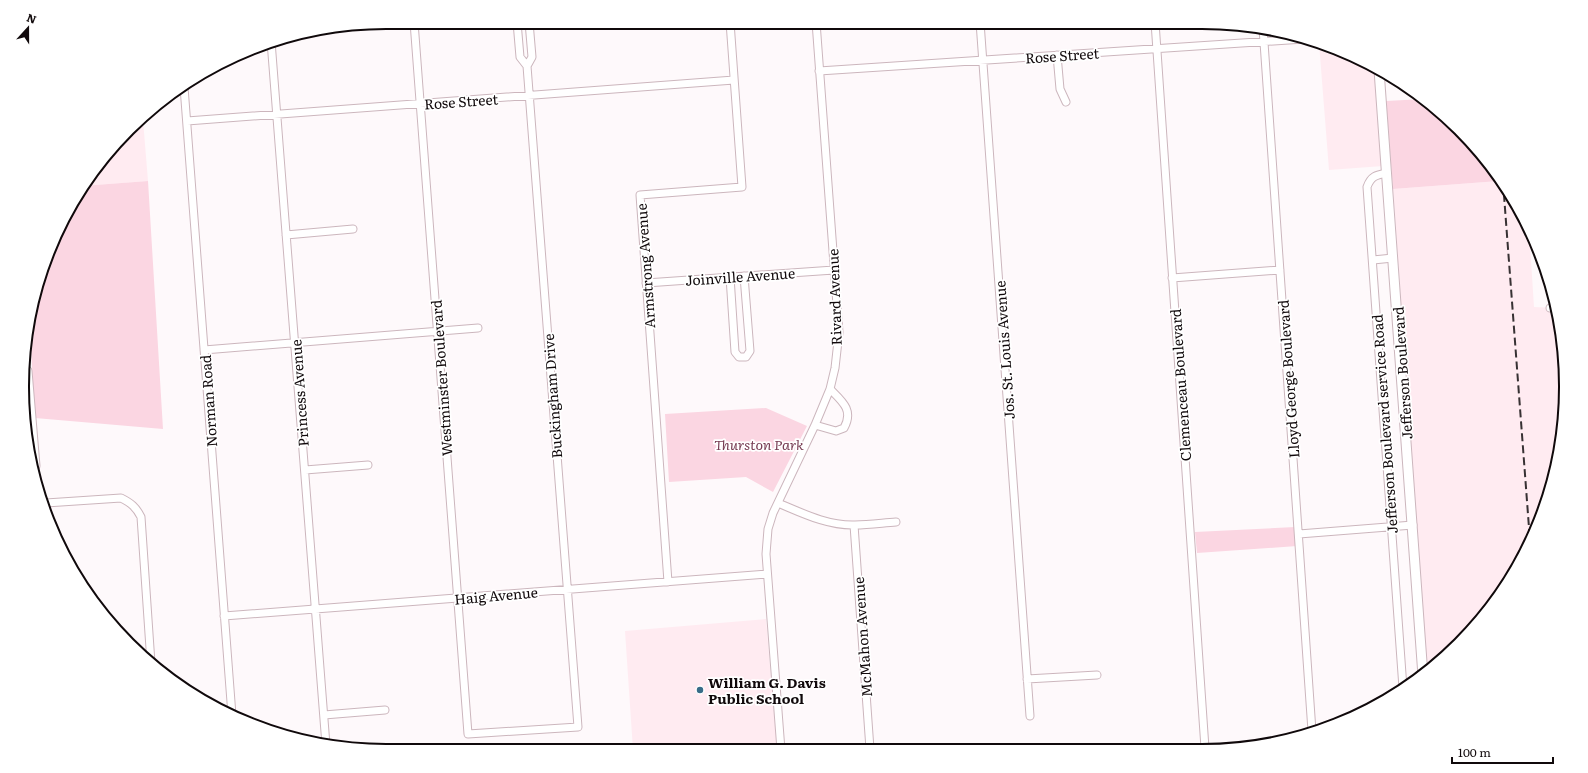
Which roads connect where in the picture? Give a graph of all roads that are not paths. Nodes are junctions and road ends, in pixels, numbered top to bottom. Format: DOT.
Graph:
graph roads {
  1 [pos="415,29"];
  2 [pos="518,29"];
  3 [pos="530,29"];
  4 [pos="730,29"];
  5 [pos="816,29"];
  6 [pos="981,29"];
  7 [pos="1155,29"];
  8 [pos="1264,35"];
  9 [pos="1285,39"];
  10 [pos="1264,40"];
  11 [pos="272,48"];
  12 [pos="1156,48"];
  13 [pos="1057,55"];
  14 [pos="983,60"];
  15 [pos="527,66"];
  16 [pos="819,71"];
  17 [pos="1380,77"];
  18 [pos="734,80"];
  19 [pos="184,92"];
  20 [pos="529,96"];
  21 [pos="1066,102"];
  22 [pos="420,104"];
  23 [pos="277,114"];
  24 [pos="187,121"];
  25 [pos="1387,173"];
  26 [pos="354,230"];
  27 [pos="286,235"];
  28 [pos="1393,258"];
  29 [pos="1372,260"];
  30 [pos="834,270"];
  31 [pos="1280,270"];
  32 [pos="744,276"];
  33 [pos="730,277"];
  34 [pos="1172,278"];
  35 [pos="646,283"];
  36 [pos="478,328"];
  37 [pos="437,332"];
  38 [pos="295,342"];
  39 [pos="204,350"];
  40 [pos="830,389"];
  41 [pos="30,403"];
  42 [pos="815,425"];
  43 [pos="32,435"];
  44 [pos="368,465"];
  45 [pos="305,470"];
  46 [pos="48,502"];
  47 [pos="778,502"];
  48 [pos="896,522"];
  49 [pos="854,525"];
  50 [pos="1413,525"];
  51 [pos="1391,527"];
  52 [pos="1299,534"];
  53 [pos="767,574"];
  54 [pos="668,582"];
  55 [pos="567,589"];
  56 [pos="458,598"];
  57 [pos="315,609"];
  58 [pos="224,616"];
  59 [pos="150,654"];
  60 [pos="1422,667"];
  61 [pos="1097,675"];
  62 [pos="1027,679"];
  63 [pos="1403,682"];
  64 [pos="231,709"];
  65 [pos="385,710"];
  66 [pos="324,715"];
  67 [pos="1030,716"];
  68 [pos="1312,726"];
  69 [pos="468,734"];
  70 [pos="326,738"];
  71 [pos="781,744"];
  72 [pos="870,744"];
  73 [pos="1205,744"];
  1 -- 22 [label="street, Westminster Boulevard"];
  2 -- 15 [label="street, Buckingham Drive"];
  3 -- 15 [label="street, Buckingham Drive"];
  4 -- 18 [label="street, Armstrong Avenue"];
  5 -- 16 [label="street, Rivard Avenue"];
  6 -- 14 [label="street, Jos. St. Louis Avenue"];
  7 -- 12 [label="street, Clemenceau Boulevard"];
  8 -- 10 [label="street, Lloyd George Boulevard"];
  9 -- 10 [label="street, Rose Street"];
  10 -- 12 [label="street, Rose Street"];
  10 -- 31 [label="street, Lloyd George Boulevard"];
  11 -- 23 [label="street, Princess Avenue"];
  12 -- 13 [label="street, Rose Street"];
  12 -- 34 [label="street, Clemenceau Boulevard"];
  13 -- 14 [label="street, Rose Street"];
  13 -- 21 [label="street"];
  14 -- 16 [label="street, Rose Street"];
  14 -- 62 [label="street, Jos. St. Louis Avenue"];
  15 -- 20 [label="street, Buckingham Drive"];
  16 -- 30 [label="street, Rivard Avenue"];
  17 -- 25 [label="street, Jefferson Boulevard"];
  18 -- 20 [label="street, Rose Street"];
  18 -- 35 [label="street, Armstrong Avenue"];
  19 -- 24 [label="street, Norman Road"];
  20 -- 22 [label="street, Rose Street"];
  20 -- 55 [label="street, Buckingham Drive"];
  22 -- 23 [label="street, Rose Street"];
  22 -- 37 [label="street, Westminster Boulevard"];
  23 -- 24 [label="street, Rose Street"];
  23 -- 27 [label="street, Princess Avenue"];
  24 -- 39 [label="street, Norman Road"];
  25 -- 28 [label="street, Jefferson Boulevard"];
  25 -- 29 [label="street, Jefferson Boulevard service Road"];
  26 -- 27 [label="street"];
  27 -- 38 [label="street, Princess Avenue"];
  28 -- 29 [label="street"];
  28 -- 50 [label="street, Jefferson Boulevard"];
  29 -- 51 [label="street, Jefferson Boulevard service Road"];
  30 -- 32 [label="street, Joinville Avenue"];
  30 -- 40 [label="street, Rivard Avenue"];
  31 -- 34 [label="street"];
  31 -- 52 [label="street, Lloyd George Boulevard"];
  32 -- 33 [label="street, Joinville Avenue"];
  32 -- 33 [label="street"];
  33 -- 35 [label="street, Joinville Avenue"];
  34 -- 73 [label="street, Clemenceau Boulevard"];
  35 -- 54 [label="street, Armstrong Avenue"];
  36 -- 37 [label="street"];
  37 -- 38 [label="street"];
  37 -- 56 [label="street, Westminster Boulevard"];
  38 -- 39 [label="street"];
  38 -- 45 [label="street, Princess Avenue"];
  39 -- 58 [label="street, Norman Road"];
  40 -- 42 [label="street, Rivard Avenue"];
  40 -- 42 [label="street"];
  41 -- 43 [label="street"];
  42 -- 47 [label="street, Rivard Avenue"];
  44 -- 45 [label="street"];
  45 -- 57 [label="street, Princess Avenue"];
  46 -- 59 [label="street"];
  47 -- 49 [label="street"];
  47 -- 53 [label="street, Rivard Avenue"];
  48 -- 49 [label="street"];
  49 -- 72 [label="street, McMahon Avenue"];
  50 -- 51 [label="street"];
  50 -- 60 [label="street, Jefferson Boulevard"];
  51 -- 52 [label="street"];
  51 -- 63 [label="street, Jefferson Boulevard service Road"];
  52 -- 68 [label="street, Lloyd George Boulevard"];
  53 -- 54 [label="street, Haig Avenue"];
  53 -- 71 [label="street, Rivard Avenue"];
  54 -- 55 [label="street, Haig Avenue"];
  55 -- 56 [label="street, Haig Avenue"];
  55 -- 69 [label="street, Buckingham Drive"];
  56 -- 57 [label="street, Haig Avenue"];
  56 -- 69 [label="street, Westminster Boulevard"];
  57 -- 58 [label="street, Haig Avenue"];
  57 -- 66 [label="street, Princess Avenue"];
  58 -- 64 [label="street, Norman Road"];
  61 -- 62 [label="street"];
  62 -- 67 [label="street, Jos. St. Louis Avenue"];
  65 -- 66 [label="street"];
  66 -- 70 [label="street, Princess Avenue"];
}
